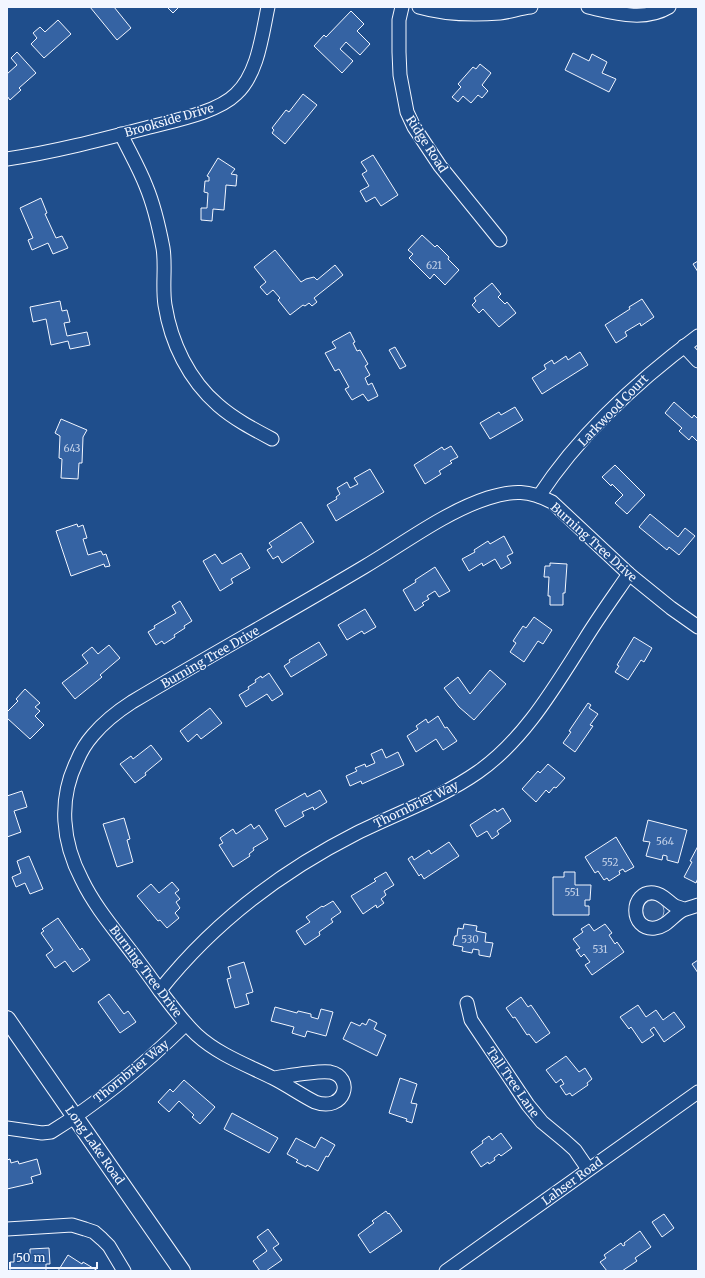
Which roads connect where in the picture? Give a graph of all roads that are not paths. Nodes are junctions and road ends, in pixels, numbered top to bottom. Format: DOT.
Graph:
graph roads {
  1 [pos="268,7"];
  2 [pos="402,7"];
  3 [pos="420,7"];
  4 [pos="531,7"];
  5 [pos="588,7"];
  6 [pos="669,7"];
  7 [pos="121,134"];
  8 [pos="7,159"];
  9 [pos="500,240"];
  10 [pos="698,336"];
  11 [pos="684,346"];
  12 [pos="698,361"];
  13 [pos="272,439"];
  14 [pos="539,496"];
  15 [pos="629,574"];
  16 [pos="698,627"];
  17 [pos="698,905"];
  18 [pos="684,910"];
  19 [pos="160,990"];
  20 [pos="467,1003"];
  21 [pos="7,1019"];
  22 [pos="186,1024"];
  23 [pos="274,1078"];
  24 [pos="698,1092"];
  25 [pos="75,1115"];
  26 [pos="7,1128"];
  27 [pos="588,1169"];
  28 [pos="7,1229"];
  29 [pos="124,1271"];
  30 [pos="182,1271"];
  31 [pos="446,1271"];
  1 -- 7 [label="street, Brookside Drive"];
  2 -- 9 [label="street, Ridge Road"];
  3 -- 4 [label="street"];
  5 -- 6 [label="street"];
  7 -- 8 [label="street, Brookside Drive"];
  7 -- 13 [label="street"];
  10 -- 11 [label="street, Larkwood Court"];
  11 -- 12 [label="street"];
  11 -- 14 [label="street, Larkwood Court"];
  14 -- 15 [label="street, Burning Tree Drive"];
  14 -- 19 [label="street, Burning Tree Drive"];
  15 -- 16 [label="street, Burning Tree Drive"];
  15 -- 19 [label="street, Thornbrier Way"];
  17 -- 18 [label="street"];
  19 -- 22 [label="street, Burning Tree Drive"];
  20 -- 27 [label="street, Tall Tree Lane"];
  21 -- 25 [label="main road, Long Lake Road"];
  22 -- 23 [label="street, Burning Tree Drive"];
  22 -- 25 [label="street, Thornbrier Way"];
  23 -- 23 [label="street, Burning Tree Drive"];
  24 -- 27 [label="street, Lahser Road"];
  25 -- 26 [label="street, Thornbrier Way"];
  25 -- 30 [label="main road, Long Lake Road"];
  27 -- 31 [label="street, Lahser Road"];
  28 -- 29 [label="street"];
}
